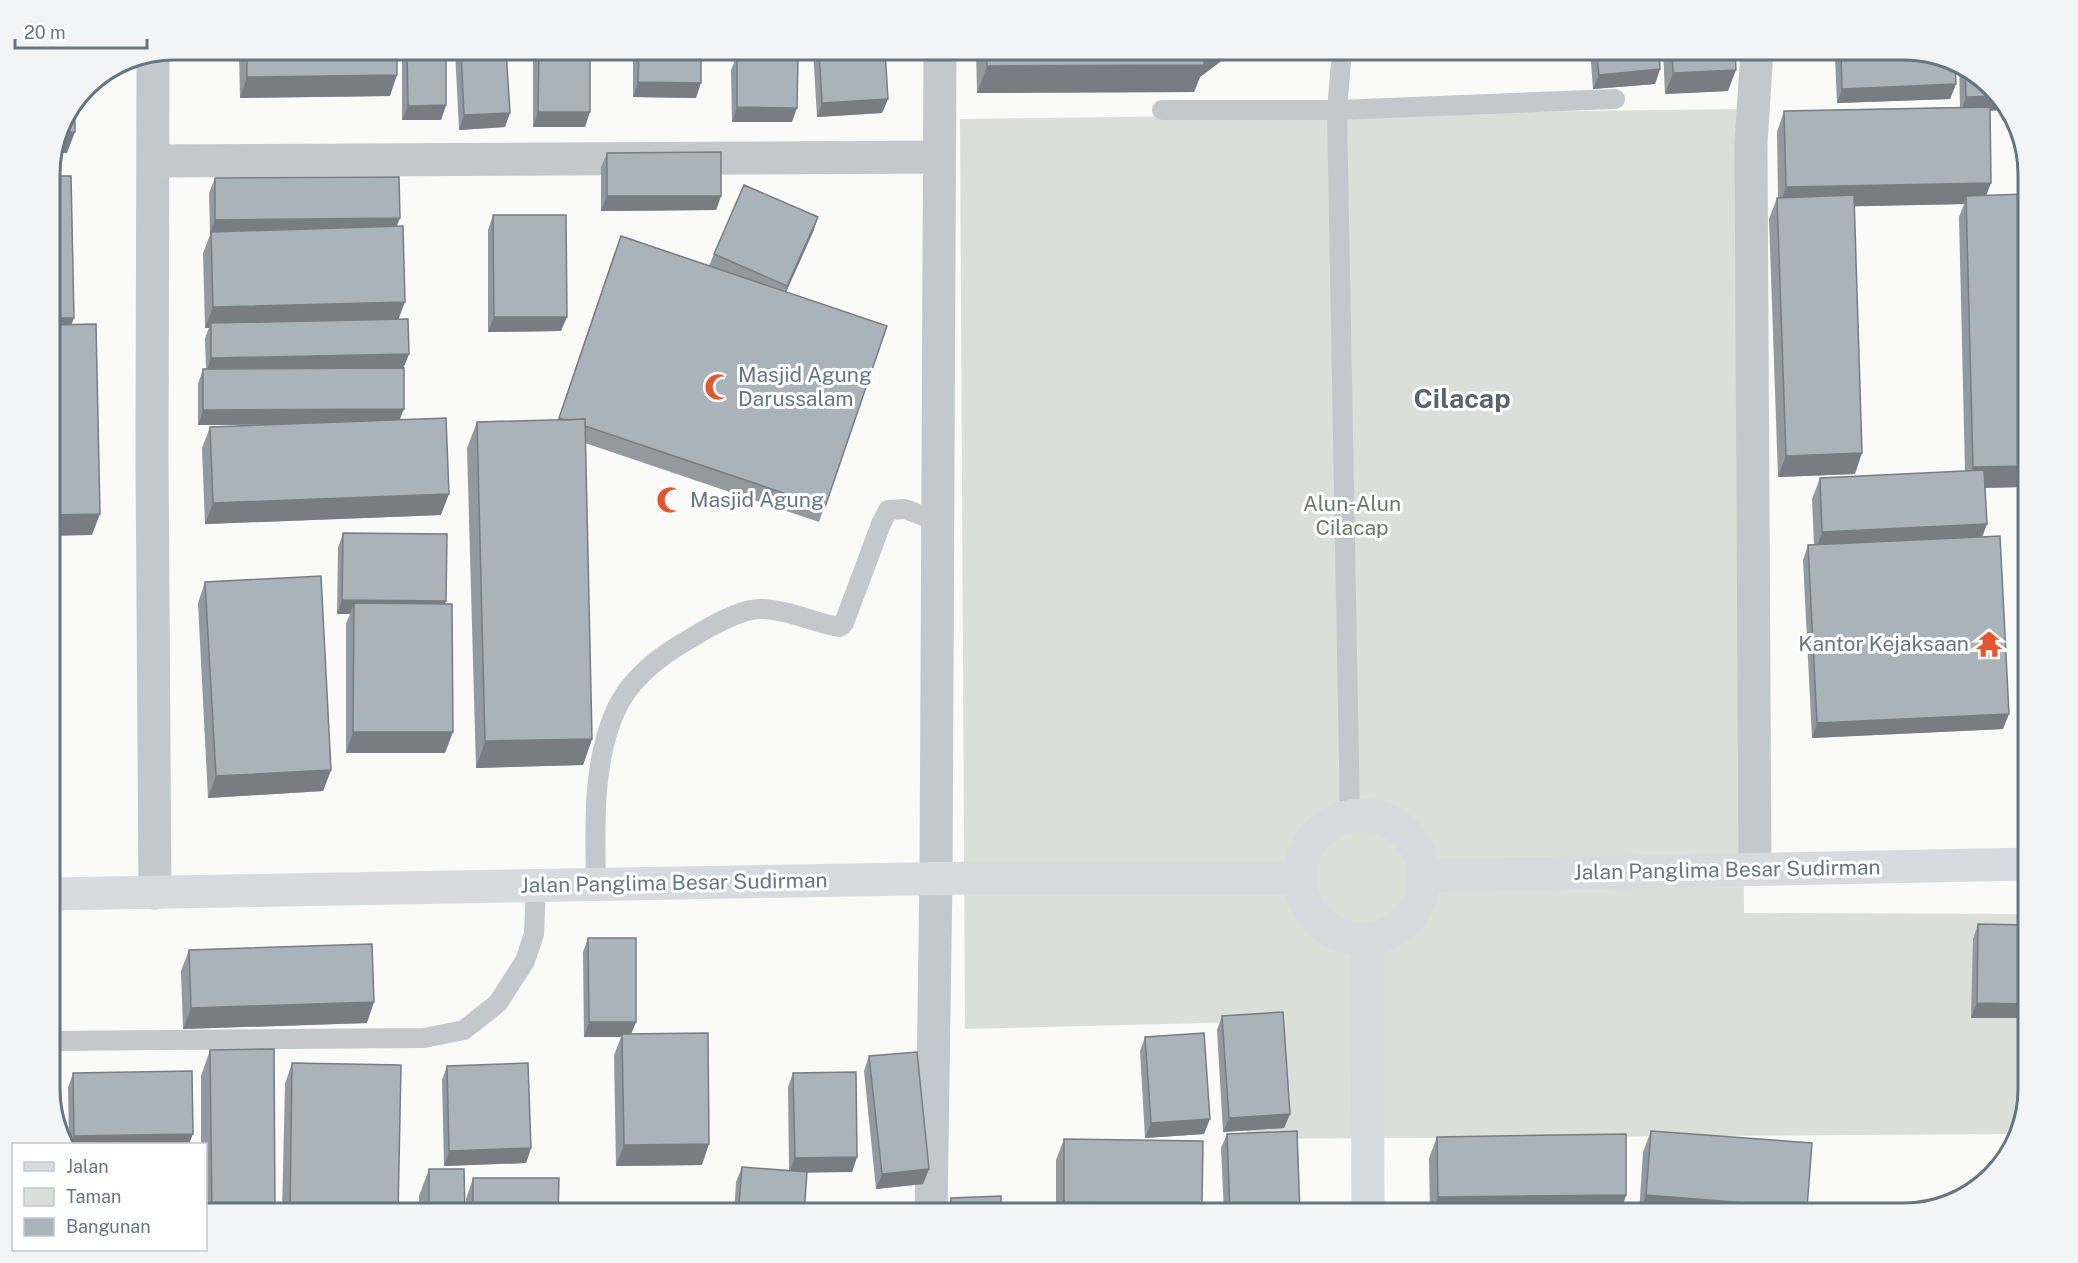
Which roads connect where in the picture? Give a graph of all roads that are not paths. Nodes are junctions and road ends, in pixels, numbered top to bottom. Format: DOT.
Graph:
graph roads {
  1 [pos="940,60"];
  2 [pos="1341,60"];
  3 [pos="1756,60"];
  4 [pos="153,62"];
  5 [pos="1615,99"];
  6 [pos="1162,110"];
  7 [pos="1337,110"];
  8 [pos="939,157"];
  9 [pos="153,161"];
  10 [pos="939,522"];
  11 [pos="1350,816"];
  12 [pos="2018,864"];
  13 [pos="1755,869"];
  14 [pos="1426,876"];
  15 [pos="1299,879"];
  16 [pos="936,880"];
  17 [pos="596,884"];
  18 [pos="536,885"];
  19 [pos="155,893"];
  20 [pos="60,894"];
  21 [pos="1367,940"];
  22 [pos="60,1041"];
  23 [pos="931,1203"];
  24 [pos="1368,1203"];
  1 -- 8 [label="street"];
  2 -- 7 [label="lane"];
  3 -- 13 [label="street"];
  4 -- 9 [label="street"];
  5 -- 7 [label="lane"];
  6 -- 7 [label="lane"];
  7 -- 11 [label="lane"];
  8 -- 9 [label="street"];
  8 -- 10 [label="street"];
  9 -- 19 [label="street"];
  10 -- 16 [label="street"];
  10 -- 17 [label="lane"];
  11 -- 14 [label="main road"];
  11 -- 15 [label="main road"];
  12 -- 13 [label="main road, Jalan Panglima Besar Sudirman"];
  13 -- 14 [label="main road, Jalan Panglima Besar Sudirman"];
  14 -- 21 [label="main road"];
  15 -- 16 [label="main road, Jalan Panglima Besar Sudirman"];
  15 -- 21 [label="main road"];
  16 -- 17 [label="main road, Jalan Panglima Besar Sudirman"];
  16 -- 23 [label="street"];
  17 -- 18 [label="main road, Jalan Panglima Besar Sudirman"];
  18 -- 19 [label="main road, Jalan Panglima Besar Sudirman"];
  18 -- 22 [label="lane"];
  19 -- 20 [label="main road, Jalan Panglima Besar Sudirman"];
  21 -- 24 [label="main road"];
}
